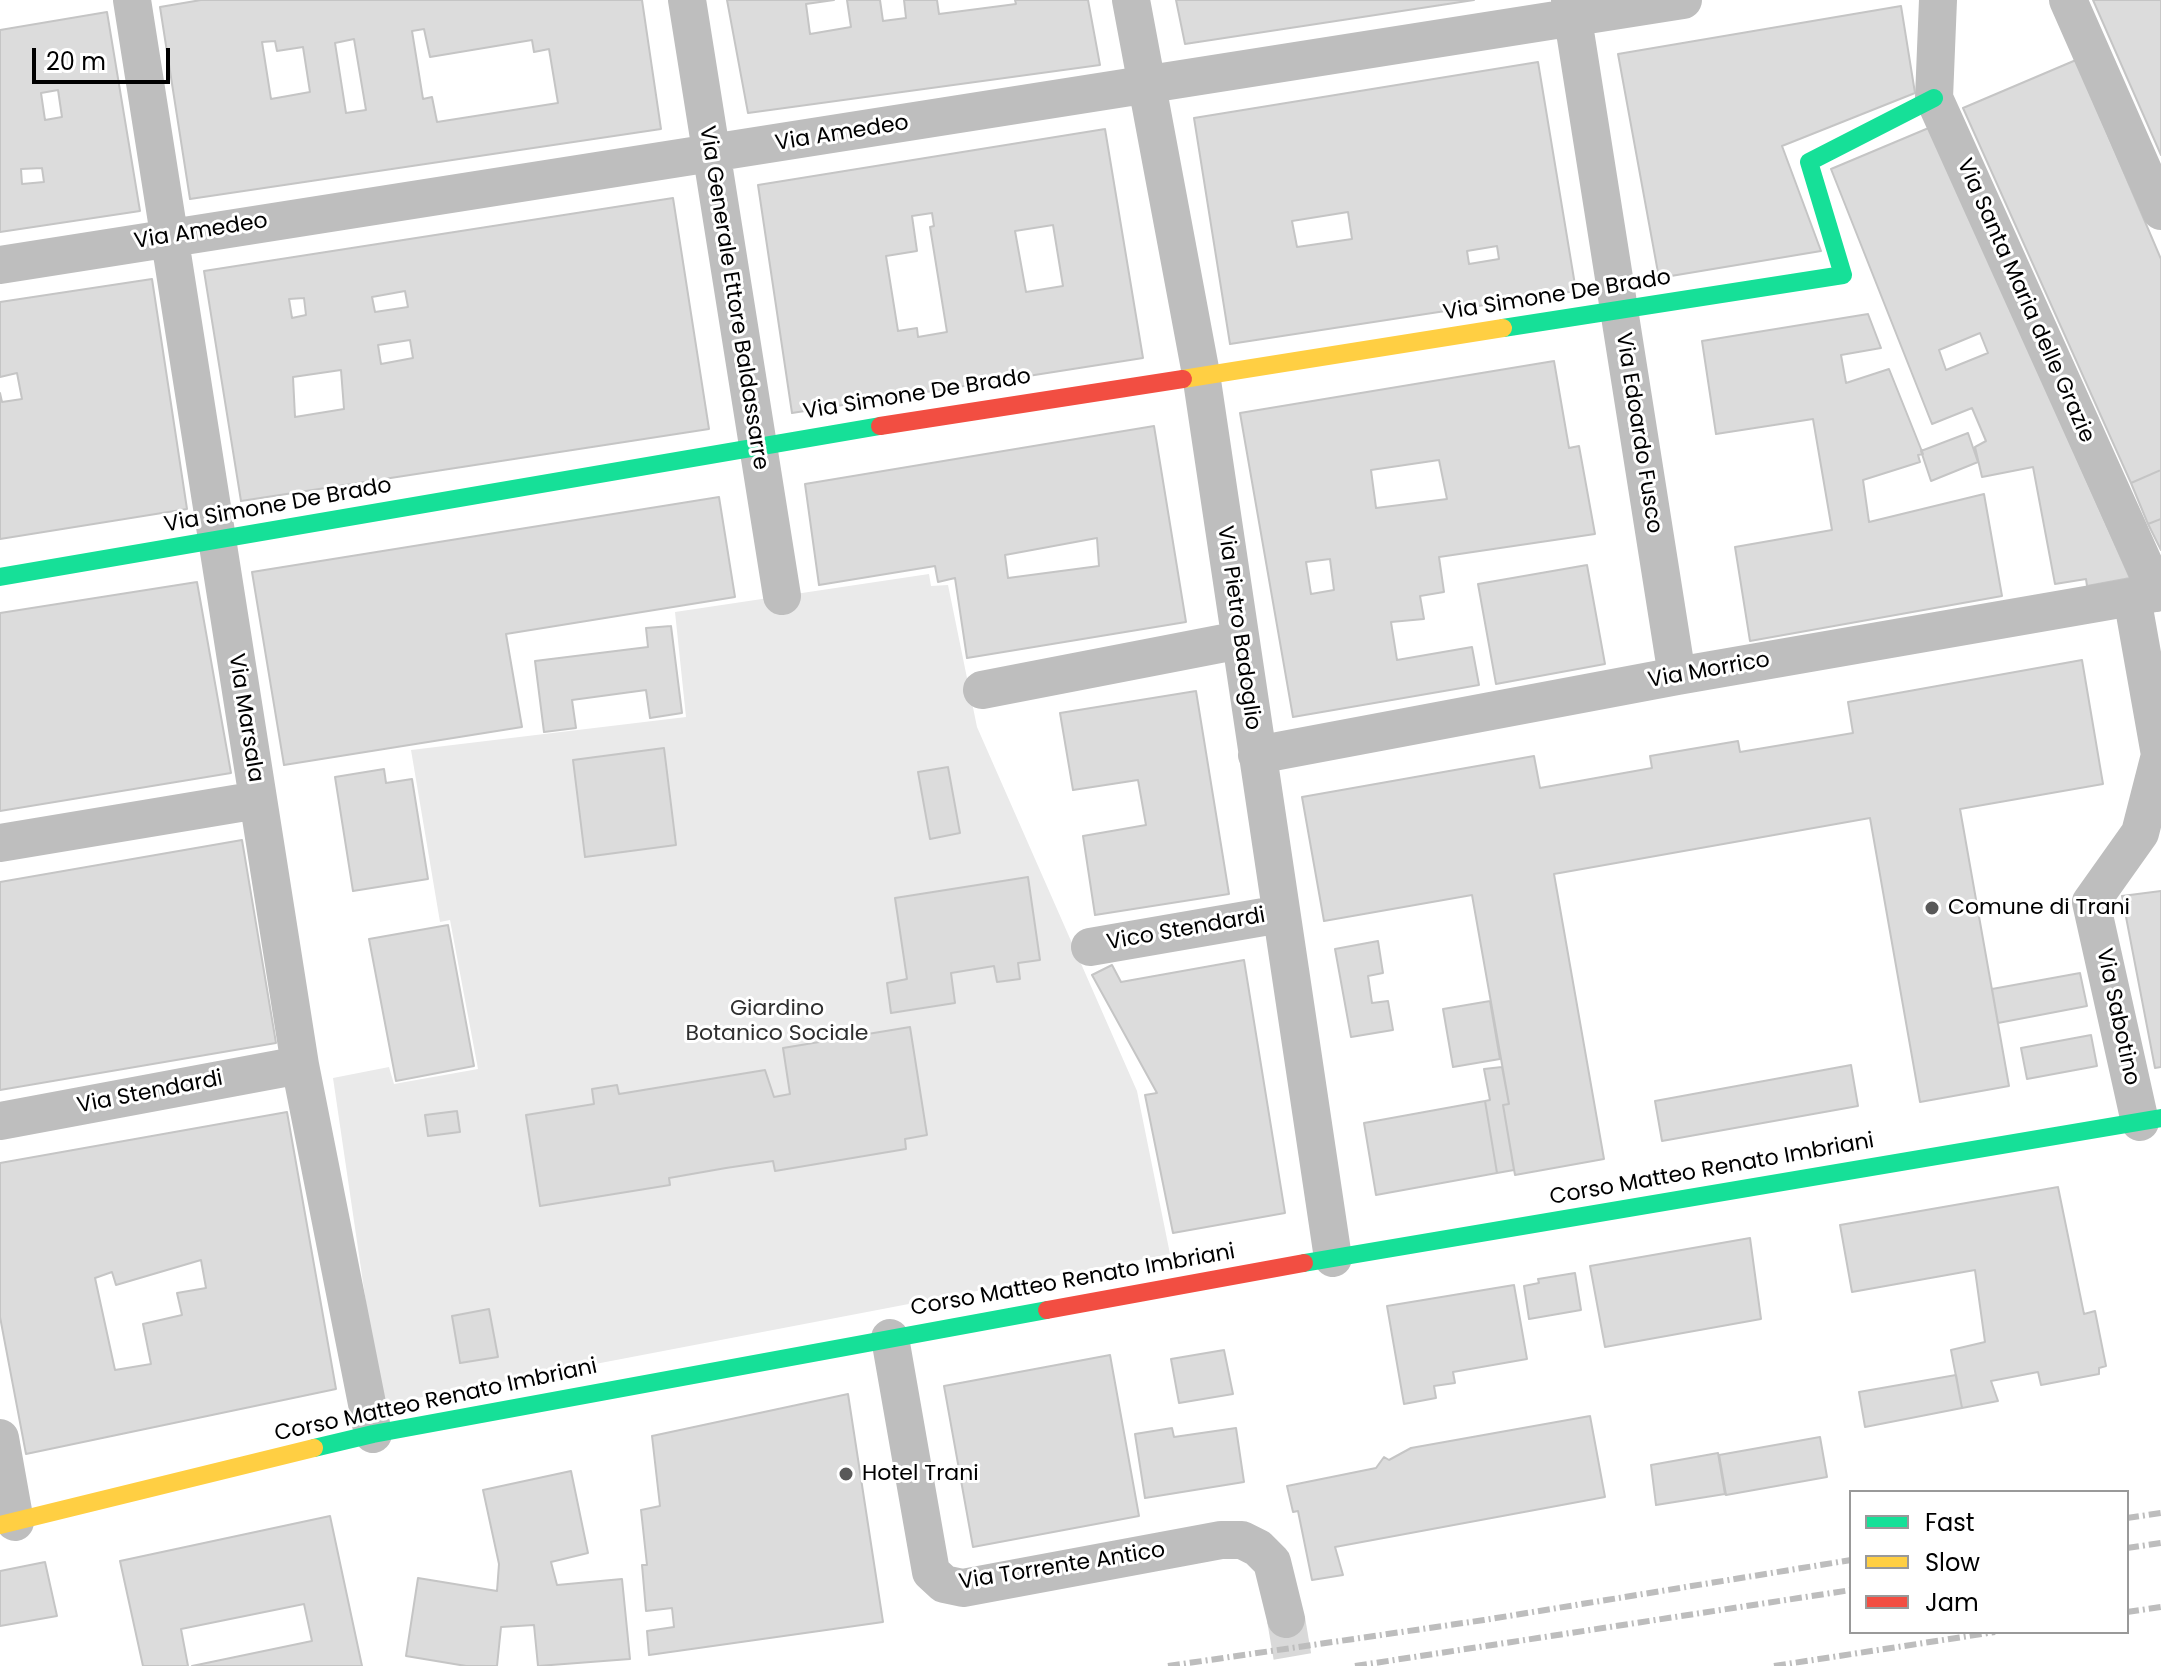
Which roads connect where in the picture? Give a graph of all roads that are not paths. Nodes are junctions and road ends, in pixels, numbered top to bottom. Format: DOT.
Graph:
graph roads {
  1 [pos="132,0"];
  2 [pos="687,0"];
  3 [pos="1131,0"];
  4 [pos="1683,0"];
  5 [pos="1938,0"];
  6 [pos="2068,0"];
  7 [pos="1571,8"];
  8 [pos="1147,87"];
  9 [pos="1934,98"];
  10 [pos="709,155"];
  11 [pos="2161,211"];
  12 [pos="169,237"];
  13 [pos="0,265"];
  14 [pos="1619,311"];
  15 [pos="1201,374"];
  16 [pos="755,446"];
  17 [pos="217,542"];
  18 [pos="0,577"];
  19 [pos="2150,594"];
  20 [pos="782,596"];
  21 [pos="1240,640"];
  22 [pos="1677,676"];
  23 [pos="982,690"];
  24 [pos="1257,755"];
  25 [pos="258,800"];
  26 [pos="0,843"];
  27 [pos="1281,914"];
  28 [pos="1090,947"];
  29 [pos="300,1065"];
  30 [pos="2150,1120"];
  31 [pos="0,1121"];
  32 [pos="1333,1258"];
  33 [pos="890,1338"];
  34 [pos="373,1434"];
  35 [pos="0,1438"];
  36 [pos="8,1524"];
  37 [pos="1286,1619"];
  1 -- 12 [label="street, Via Marsala"];
  2 -- 10 [label="street, Via Generale Ettore Baldassarre"];
  3 -- 8 [label="street, Via Pietro Badoglio"];
  4 -- 7 [label="street, Via Amedeo"];
  5 -- 9 [label="street, Via Santa Maria delle Grazie"];
  6 -- 11 [label="street"];
  7 -- 8 [label="street, Via Amedeo"];
  7 -- 14 [label="street, Via Edoardo Fusco"];
  8 -- 10 [label="street, Via Amedeo"];
  8 -- 15 [label="street, Via Pietro Badoglio"];
  9 -- 14 [label="street, Via Simone De Brado"];
  9 -- 19 [label="street, Via Santa Maria delle Grazie"];
  10 -- 12 [label="street, Via Amedeo"];
  10 -- 16 [label="street, Via Generale Ettore Baldassarre"];
  12 -- 13 [label="street, Via Amedeo"];
  12 -- 17 [label="street, Via Marsala"];
  14 -- 15 [label="street, Via Simone De Brado"];
  14 -- 22 [label="street, Via Edoardo Fusco"];
  15 -- 16 [label="street, Via Simone De Brado"];
  15 -- 21 [label="street, Via Pietro Badoglio"];
  16 -- 17 [label="street, Via Simone De Brado"];
  16 -- 20 [label="street, Via Generale Ettore Baldassarre"];
  17 -- 18 [label="street, Via Simone De Brado"];
  17 -- 25 [label="street, Via Marsala"];
  19 -- 22 [label="street, Via Morrico"];
  19 -- 30 [label="street, Via Sabotino"];
  21 -- 23 [label="street"];
  21 -- 24 [label="street, Via Pietro Badoglio"];
  22 -- 24 [label="street, Via Morrico"];
  24 -- 27 [label="street, Via Pietro Badoglio"];
  25 -- 26 [label="street"];
  25 -- 29 [label="street, Via Marsala"];
  27 -- 28 [label="street, Vico Stendardi"];
  27 -- 32 [label="street, Via Pietro Badoglio"];
  29 -- 31 [label="street, Via Stendardi"];
  29 -- 34 [label="street, Via Marsala"];
  30 -- 32 [label="street, Corso Matteo Renato Imbriani"];
  32 -- 33 [label="street, Corso Matteo Renato Imbriani"];
  33 -- 34 [label="street, Corso Matteo Renato Imbriani"];
  33 -- 37 [label="street, Via Torrente Antico"];
  34 -- 36 [label="street, Corso Matteo Renato Imbriani"];
  35 -- 36 [label="street"];
}
